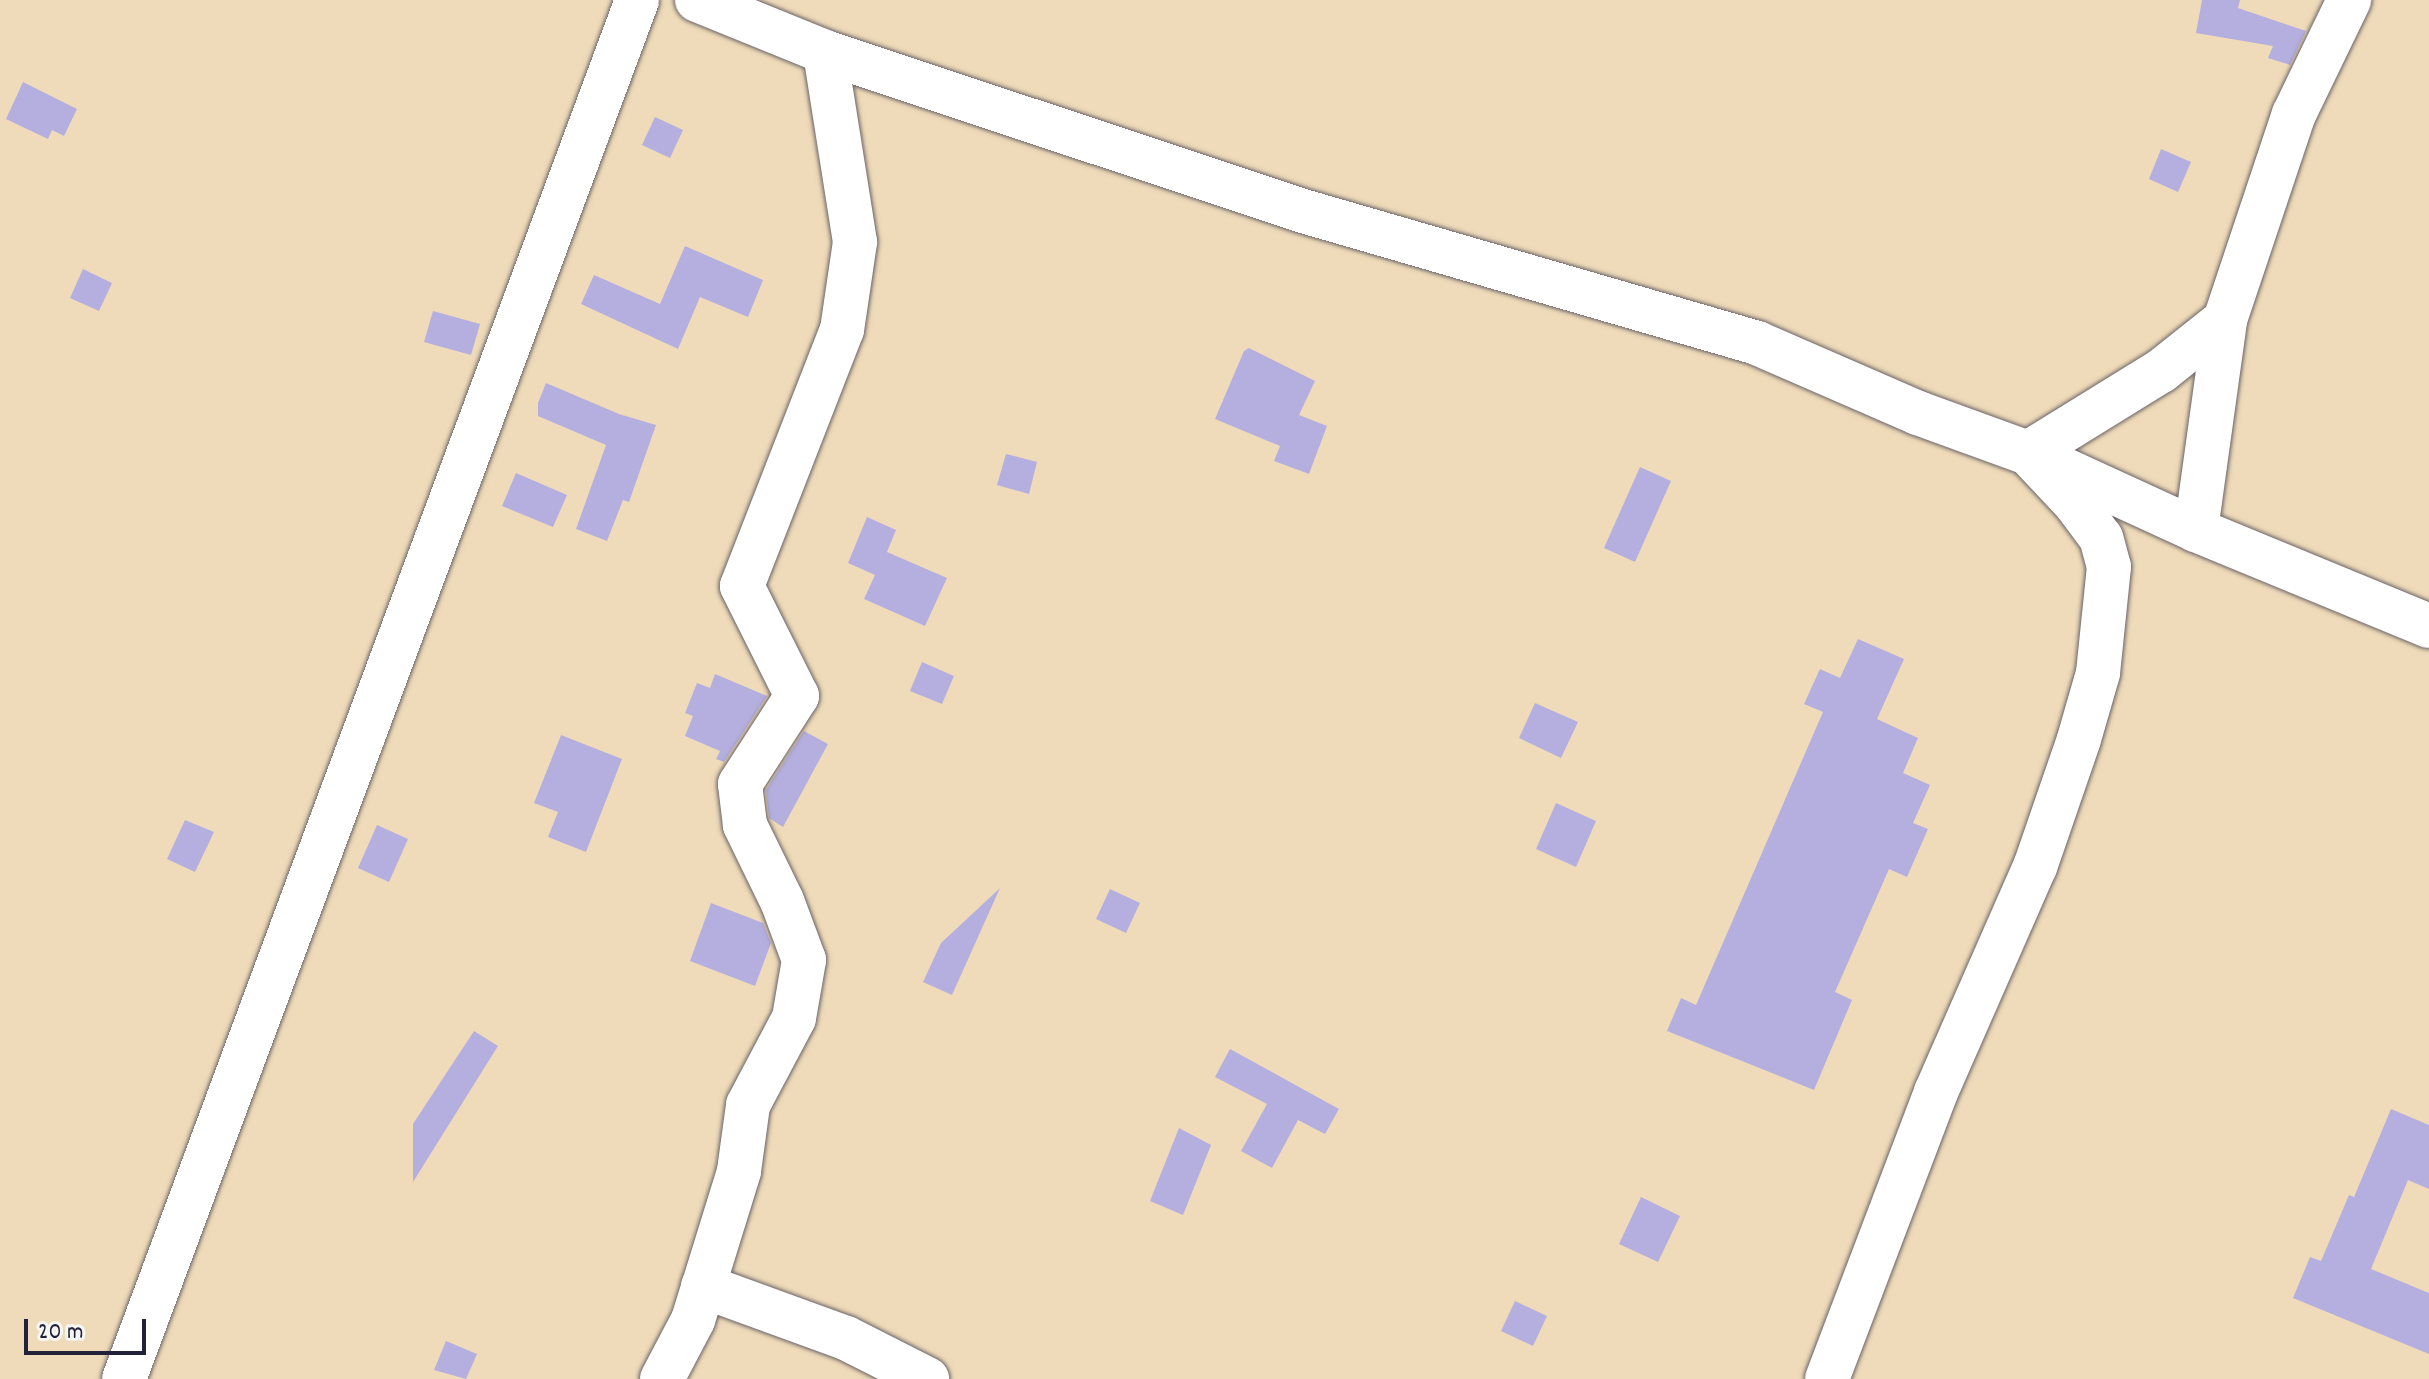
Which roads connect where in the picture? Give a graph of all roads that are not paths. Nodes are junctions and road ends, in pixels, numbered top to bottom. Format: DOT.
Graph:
graph roads {
  1 [pos="637,0"];
  2 [pos="697,0"];
  3 [pos="2349,0"];
  4 [pos="825,52"];
  5 [pos="2225,320"];
  6 [pos="2028,453"];
  7 [pos="2196,530"];
  8 [pos="2429,626"];
  9 [pos="703,1286"];
  10 [pos="124,1379"];
  11 [pos="662,1379"];
  12 [pos="927,1379"];
  13 [pos="1827,1379"];
  1 -- 10 [label="street"];
  2 -- 4 [label="street"];
  3 -- 5 [label="street"];
  4 -- 6 [label="street"];
  4 -- 9 [label="street"];
  5 -- 6 [label="street"];
  5 -- 7 [label="street"];
  6 -- 7 [label="street"];
  6 -- 13 [label="street"];
  7 -- 8 [label="street"];
  9 -- 11 [label="street"];
  9 -- 12 [label="street"];
}
